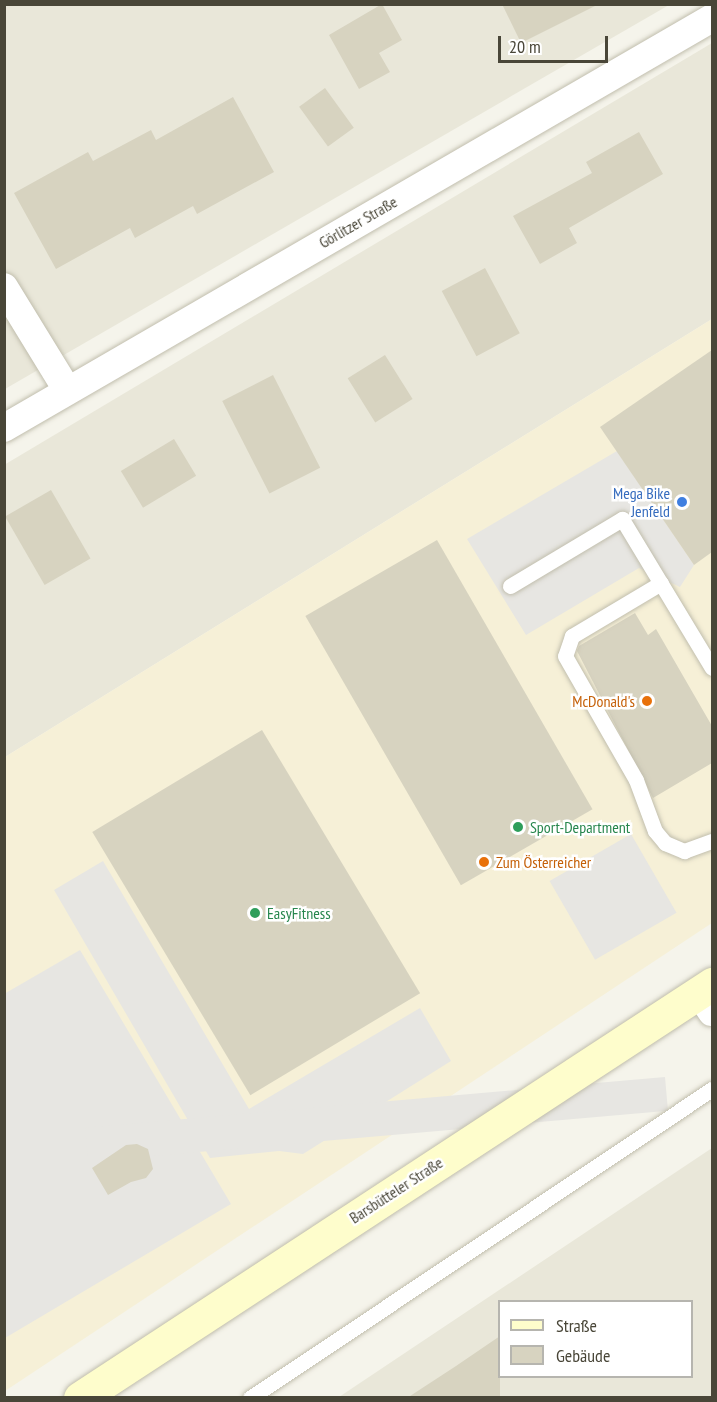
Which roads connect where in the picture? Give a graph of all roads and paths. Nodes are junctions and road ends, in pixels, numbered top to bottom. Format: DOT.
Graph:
graph roads {
  1 [pos="712,18"];
  2 [pos="4,287"];
  3 [pos="66,390"];
  4 [pos="4,428"];
  5 [pos="661,583"];
  6 [pos="510,586"];
  7 [pos="712,668"];
  8 [pos="712,841"];
  9 [pos="708,996"];
  10 [pos="712,1089"];
  11 [pos="80,1398"];
  12 [pos="250,1398"];
  1 -- 3 [label="street, Görlitzer Straße"];
  2 -- 3 [label="street"];
  3 -- 4 [label="street, Görlitzer Straße"];
  5 -- 6 [label="lane"];
  5 -- 7 [label="lane"];
  5 -- 8 [label="lane"];
  9 -- 11 [label="main road, Barsbütteler Straße"];
  10 -- 12 [label="lane"];
}
